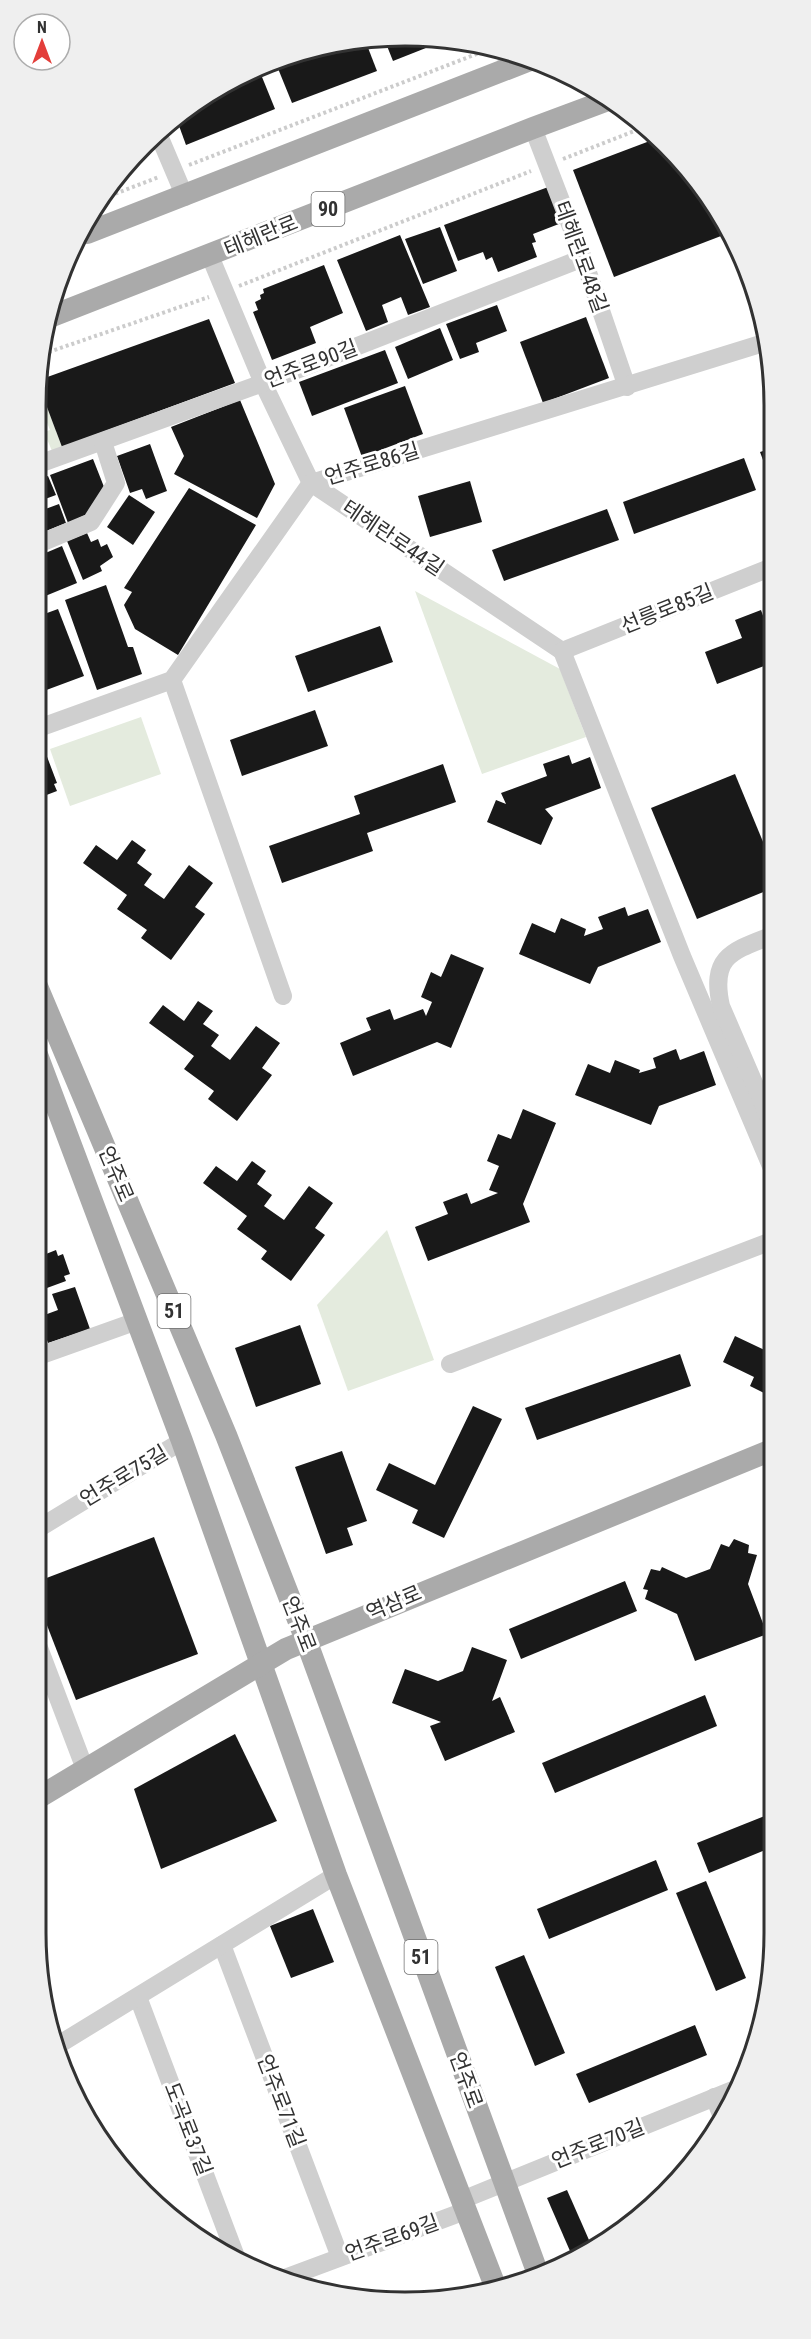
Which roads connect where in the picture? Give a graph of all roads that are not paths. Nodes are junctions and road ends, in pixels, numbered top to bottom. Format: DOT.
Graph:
graph roads {
  1 [pos="507,62"];
  2 [pos="599,103"];
  3 [pos="532,128"];
  4 [pos="162,143"];
  5 [pos="185,196"];
  6 [pos="92,231"];
  7 [pos="210,256"];
  8 [pos="583,258"];
  9 [pos="59,313"];
  10 [pos="759,345"];
  11 [pos="263,383"];
  12 [pos="627,387"];
  13 [pos="103,442"];
  14 [pos="46,462"];
  15 [pos="311,483"];
  16 [pos="46,541"];
  17 [pos="764,570"];
  18 [pos="562,651"];
  19 [pos="172,680"];
  20 [pos="46,725"];
  21 [pos="764,938"];
  22 [pos="283,996"];
  23 [pos="46,1008"];
  24 [pos="46,1079"];
  25 [pos="764,1106"];
  26 [pos="764,1150"];
  27 [pos="764,1244"];
  28 [pos="137,1321"];
  29 [pos="46,1353"];
  30 [pos="450,1364"];
  31 [pos="182,1441"];
  32 [pos="764,1453"];
  33 [pos="46,1524"];
  34 [pos="306,1640"];
  35 [pos="261,1663"];
  36 [pos="46,1666"];
  37 [pos="85,1769"];
  38 [pos="46,1793"];
  39 [pos="336,1875"];
  40 [pos="222,1945"];
  41 [pos="138,1996"];
  42 [pos="64,2041"];
  43 [pos="727,2092"];
  44 [pos="714,2097"];
  45 [pos="719,2108"];
  46 [pos="504,2183"];
  47 [pos="463,2205"];
  48 [pos="233,2247"];
  49 [pos="340,2257"];
  50 [pos="536,2268"];
  51 [pos="295,2274"];
  52 [pos="493,2281"];
  1 -- 5 [label="main road"];
  2 -- 3 [label="main road, 테헤란로 / 90"];
  3 -- 7 [label="main road, 테헤란로 / 90"];
  3 -- 8 [label="street, 테헤란로48길"];
  4 -- 5 [label="street"];
  5 -- 6 [label="main road"];
  7 -- 9 [label="main road, 테헤란로 / 90"];
  7 -- 11 [label="street"];
  8 -- 11 [label="street, 언주로90길"];
  8 -- 12 [label="street, 테헤란로48길"];
  10 -- 12 [label="street, 언주로86길"];
  11 -- 13 [label="street, 언주로90길"];
  11 -- 15 [label="street"];
  12 -- 15 [label="street, 언주로86길"];
  13 -- 14 [label="street, 언주로90길"];
  13 -- 16 [label="street"];
  15 -- 18 [label="street, 테헤란로44길"];
  15 -- 19 [label="street, 언주로86길"];
  17 -- 18 [label="street, 선릉로85길"];
  18 -- 26 [label="street"];
  19 -- 20 [label="street"];
  19 -- 22 [label="street"];
  21 -- 25 [label="street"];
  23 -- 34 [label="main road, 언주로 / 51"];
  24 -- 28 [label="main road, 언주로 / 51"];
  27 -- 30 [label="street"];
  28 -- 29 [label="street"];
  28 -- 31 [label="main road, 언주로 / 51"];
  31 -- 33 [label="street, 언주로75길"];
  31 -- 35 [label="main road, 언주로 / 51"];
  32 -- 34 [label="main road, 역삼로"];
  34 -- 35 [label="main road, 역삼로"];
  34 -- 46 [label="main road, 언주로 / 51"];
  35 -- 37 [label="main road, 역삼로"];
  35 -- 39 [label="main road, 언주로 / 51"];
  36 -- 37 [label="street"];
  37 -- 38 [label="main road, 역삼로"];
  39 -- 40 [label="street"];
  39 -- 47 [label="main road, 언주로 / 51"];
  40 -- 41 [label="street"];
  40 -- 49 [label="street, 언주로71길"];
  41 -- 42 [label="street"];
  41 -- 48 [label="street, 도곡로37길"];
  43 -- 44 [label="street, 언주로70길"];
  44 -- 45 [label="street"];
  44 -- 46 [label="street, 언주로70길"];
  46 -- 47 [label="street, 언주로70길"];
  46 -- 50 [label="main road, 언주로 / 51"];
  47 -- 49 [label="street, 언주로69길"];
  47 -- 52 [label="main road, 언주로 / 51"];
  49 -- 51 [label="street, 언주로69길"];
}
